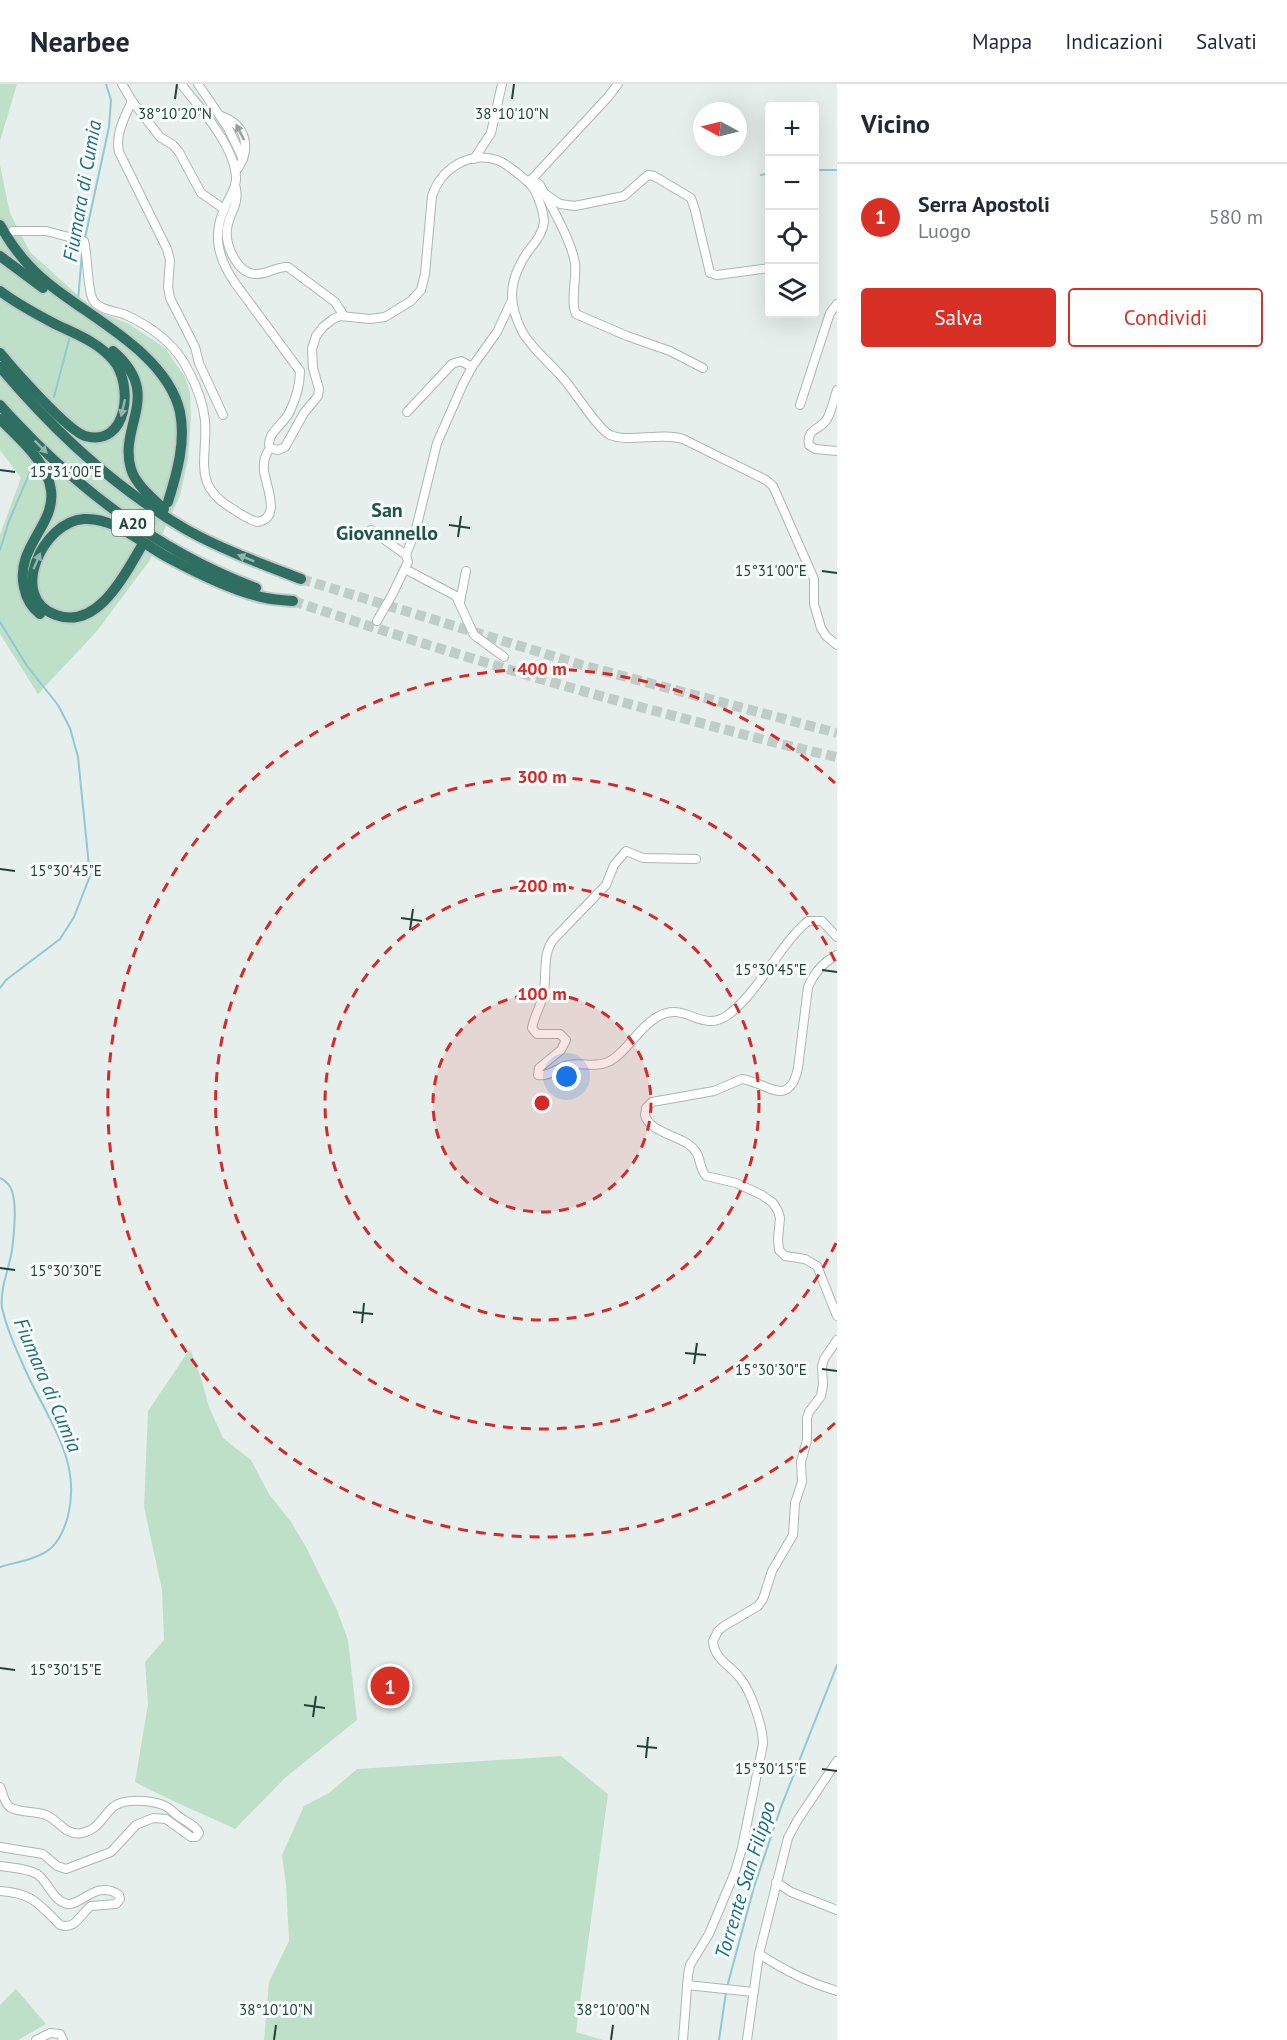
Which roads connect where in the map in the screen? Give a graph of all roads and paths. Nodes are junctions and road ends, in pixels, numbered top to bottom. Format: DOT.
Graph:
graph roads {
  1 [pos="122,84"];
  2 [pos="181,84"];
  3 [pos="198,84"];
  4 [pos="502,84"];
  5 [pos="618,84"];
  6 [pos="132,101"];
  7 [pos="474,159"];
  8 [pos="236,171"];
  9 [pos="530,180"];
  10 [pos="236,186"];
  11 [pos="544,193"];
  12 [pos="224,209"];
  13 [pos="0,225"];
  14 [pos="13,231"];
  15 [pos="0,256"];
  16 [pos="765,269"];
  17 [pos="0,284"];
  18 [pos="0,291"];
  19 [pos="512,300"];
  20 [pos="837,304"];
  21 [pos="344,316"];
  22 [pos="0,353"];
  23 [pos="0,367"];
  24 [pos="472,367"];
  25 [pos="703,368"];
  26 [pos="837,390"];
  27 [pos="0,405"];
  28 [pos="800,405"];
  29 [pos="407,412"];
  30 [pos="223,415"];
  31 [pos="0,419"];
  32 [pos="270,448"];
  33 [pos="837,451"];
  34 [pos="186,529"];
  35 [pos="371,530"];
  36 [pos="406,555"];
  37 [pos="405,569"];
  38 [pos="466,571"];
  39 [pos="301,579"];
  40 [pos="460,602"];
  41 [pos="376,621"];
  42 [pos="837,645"];
  43 [pos="504,657"];
  44 [pos="696,859"];
  45 [pos="837,937"];
  46 [pos="837,955"];
  47 [pos="837,1316"];
  48 [pos="837,1340"];
  49 [pos="837,1761"];
  50 [pos="0,1787"];
  51 [pos="0,1847"];
  52 [pos="0,1866"];
  53 [pos="776,1882"];
  54 [pos="0,1891"];
  55 [pos="837,1910"];
  56 [pos="759,1954"];
  57 [pos="691,1985"];
  58 [pos="751,1991"];
  59 [pos="837,1991"];
  60 [pos="36,2040"];
  61 [pos="63,2040"];
  62 [pos="683,2040"];
  63 [pos="747,2040"];
  1 -- 6 [label="street"];
  2 -- 8 [label="street"];
  3 -- 8 [label="street"];
  4 -- 7 [label="street"];
  5 -- 9 [label="street"];
  6 -- 12 [label="street"];
  6 -- 30 [label="street"];
  7 -- 9 [label="street"];
  7 -- 21 [label="street"];
  8 -- 10 [label="street"];
  9 -- 11 [label="street"];
  9 -- 19 [label="street"];
  10 -- 12 [label="street"];
  10 -- 21 [label="street"];
  11 -- 16 [label="street"];
  11 -- 25 [label="street"];
  12 -- 32 [label="street"];
  13 -- 15 [label="highway"];
  14 -- 32 [label="street"];
  17 -- 34 [label="highway"];
  18 -- 22 [label="highway, one-way"];
  19 -- 24 [label="street"];
  19 -- 42 [label="street"];
  20 -- 28 [label="street"];
  21 -- 32 [label="street"];
  23 -- 34 [label="highway, A20"];
  24 -- 29 [label="street"];
  24 -- 36 [label="street"];
  26 -- 33 [label="street"];
  27 -- 31 [label="highway, A20"];
  39 -- 34 [label="highway, A20, one-way"];
  35 -- 36 [label="street"];
  36 -- 37 [label="street"];
  37 -- 40 [label="street"];
  37 -- 41 [label="street"];
  38 -- 40 [label="street"];
  40 -- 43 [label="street"];
  44 -- 45 [label="street"];
  46 -- 47 [label="street"];
  48 -- 57 [label="street"];
  49 -- 53 [label="street"];
  50 -- 51 [label="street"];
  52 -- 54 [label="street"];
  53 -- 55 [label="street"];
  53 -- 56 [label="street"];
  56 -- 58 [label="street"];
  56 -- 59 [label="street"];
  57 -- 58 [label="street"];
  57 -- 62 [label="street"];
  58 -- 63 [label="street"];
  60 -- 61 [label="street"];
}
